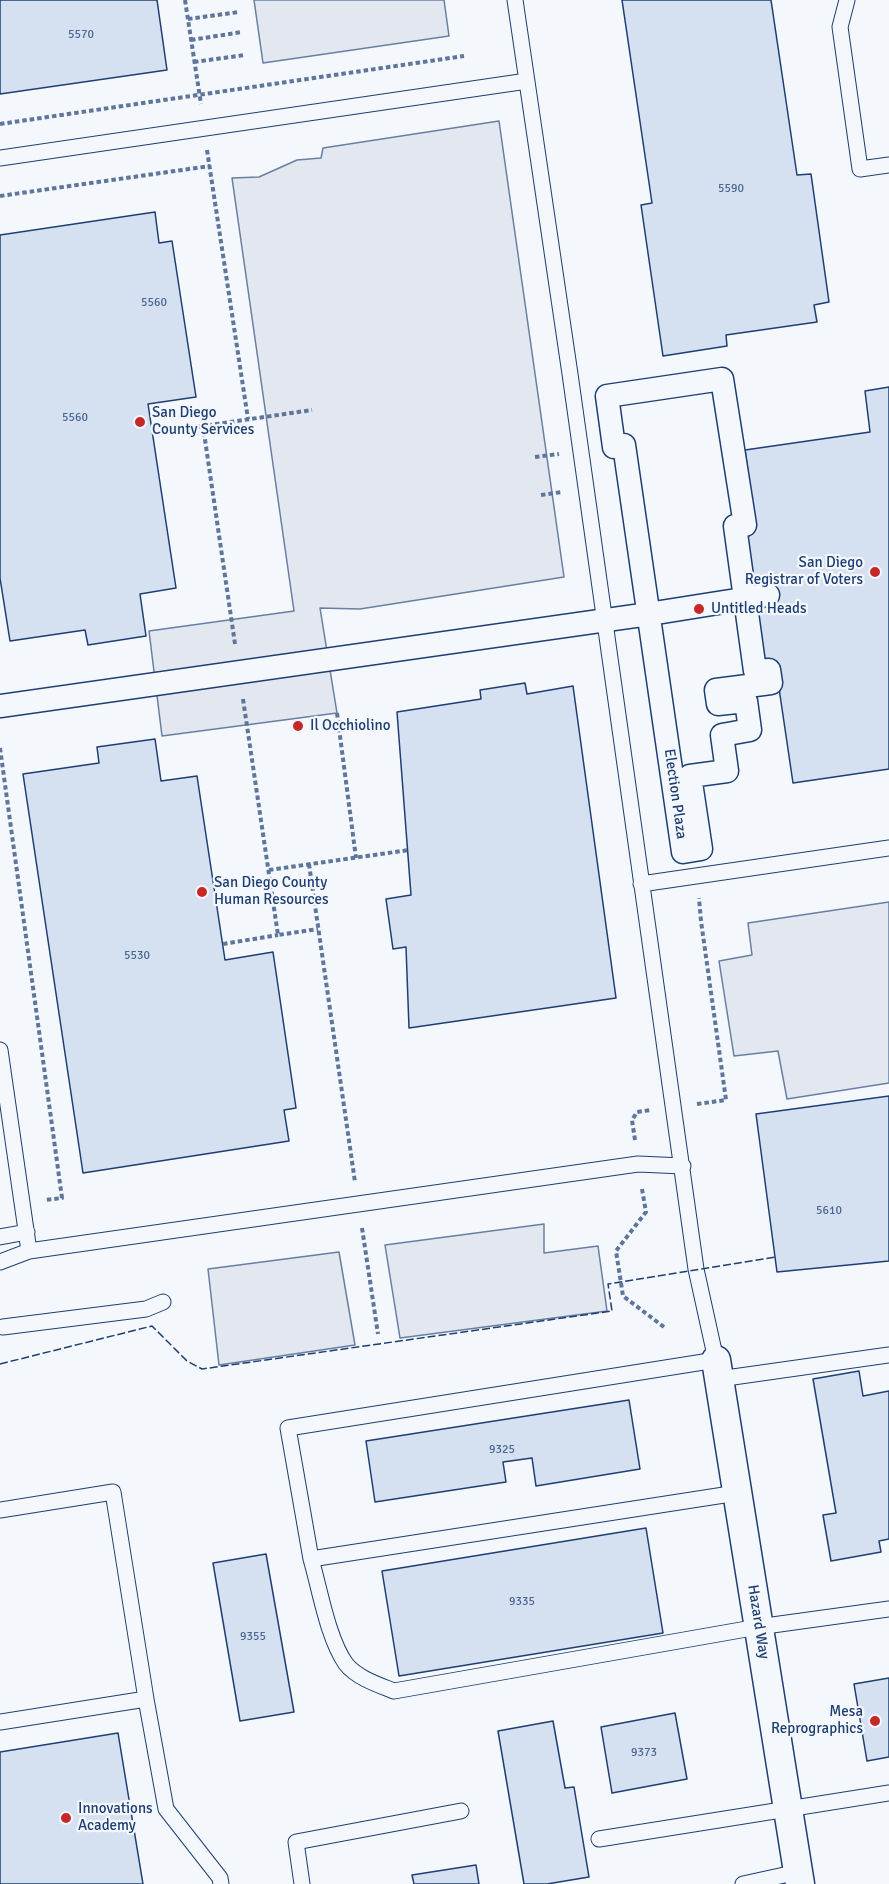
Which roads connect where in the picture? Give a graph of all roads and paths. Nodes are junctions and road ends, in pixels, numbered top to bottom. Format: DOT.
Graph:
graph roads {
  1 [pos="185,0"];
  2 [pos="515,0"];
  3 [pos="848,0"];
  4 [pos="239,12"];
  5 [pos="188,19"];
  6 [pos="242,32"];
  7 [pos="191,40"];
  8 [pos="245,54"];
  9 [pos="464,56"];
  10 [pos="194,62"];
  11 [pos="527,81"];
  12 [pos="199,94"];
  13 [pos="0,124"];
  14 [pos="204,129"];
  15 [pos="0,158"];
  16 [pos="889,165"];
  17 [pos="210,166"];
  18 [pos="0,196"];
  19 [pos="312,410"];
  20 [pos="203,426"];
  21 [pos="152,432"];
  22 [pos="560,454"];
  23 [pos="535,457"];
  24 [pos="566,492"];
  25 [pos="541,495"];
  26 [pos="768,595"];
  27 [pos="745,598"];
  28 [pos="649,614"];
  29 [pos="604,620"];
  30 [pos="0,706"];
  31 [pos="337,713"];
  32 [pos="0,748"];
  33 [pos="889,848"];
  34 [pos="409,850"];
  35 [pos="356,858"];
  36 [pos="309,864"];
  37 [pos="269,870"];
  38 [pos="641,884"];
  39 [pos="278,935"];
  40 [pos="223,944"];
  41 [pos="0,1050"];
  42 [pos="1,1067"];
  43 [pos="683,1166"];
  44 [pos="62,1198"];
  45 [pos="358,1204"];
  46 [pos="27,1232"];
  47 [pos="0,1237"];
  48 [pos="29,1251"];
  49 [pos="0,1262"];
  50 [pos="163,1302"];
  51 [pos="3,1327"];
  52 [pos="378,1334"];
  53 [pos="889,1355"];
  54 [pos="717,1370"];
  55 [pos="737,1493"];
  56 [pos="0,1510"];
  57 [pos="311,1559"];
  58 [pos="889,1609"];
  59 [pos="758,1627"];
  60 [pos="146,1699"];
  61 [pos="0,1722"];
  62 [pos="889,1793"];
  63 [pos="788,1809"];
  64 [pos="461,1811"];
  65 [pos="599,1839"];
  66 [pos="799,1878"];
  67 [pos="221,1884"];
  68 [pos="302,1884"];
  69 [pos="743,1884"];
  1 -- 5 [label="path"];
  2 -- 11 [label="lane"];
  3 -- 16 [label="lane"];
  4 -- 5 [label="path"];
  5 -- 7 [label="path"];
  6 -- 7 [label="path"];
  7 -- 10 [label="path"];
  8 -- 10 [label="path"];
  9 -- 12 [label="path"];
  10 -- 12 [label="path"];
  11 -- 14 [label="lane"];
  11 -- 29 [label="lane"];
  12 -- 13 [label="path"];
  12 -- 14 [label="path"];
  14 -- 15 [label="lane"];
  14 -- 17 [label="path"];
  17 -- 18 [label="path"];
  17 -- 19 [label="path"];
  20 -- 21 [label="path"];
  22 -- 23 [label="path"];
  24 -- 25 [label="path"];
  26 -- 27 [label="street"];
  27 -- 28 [label="street"];
  27 -- 28 [label="street, Election Plaza"];
  27 -- 28 [label="street, Election Plaza"];
  28 -- 29 [label="street"];
  29 -- 30 [label="street"];
  29 -- 38 [label="lane"];
  31 -- 35 [label="path"];
  32 -- 44 [label="path"];
  33 -- 38 [label="lane"];
  34 -- 35 [label="path"];
  35 -- 36 [label="path"];
  36 -- 37 [label="path"];
  36 -- 45 [label="path"];
  38 -- 43 [label="lane"];
  39 -- 40 [label="path"];
  41 -- 42 [label="lane"];
  42 -- 46 [label="lane"];
  43 -- 45 [label="lane"];
  43 -- 54 [label="lane"];
  45 -- 48 [label="lane"];
  45 -- 52 [label="path"];
  46 -- 47 [label="lane"];
  46 -- 48 [label="lane"];
  48 -- 49 [label="lane"];
  50 -- 51 [label="lane"];
  53 -- 54 [label="lane"];
  54 -- 55 [label="street, Hazard Way"];
  54 -- 57 [label="lane"];
  55 -- 57 [label="lane"];
  55 -- 59 [label="street, Hazard Way"];
  56 -- 60 [label="lane"];
  57 -- 59 [label="lane"];
  58 -- 59 [label="lane"];
  59 -- 63 [label="street, Hazard Way"];
  60 -- 61 [label="lane"];
  60 -- 67 [label="lane"];
  62 -- 63 [label="lane"];
  63 -- 65 [label="lane"];
  63 -- 66 [label="street, Hazard Way"];
  64 -- 68 [label="lane"];
  66 -- 69 [label="lane"];
}
